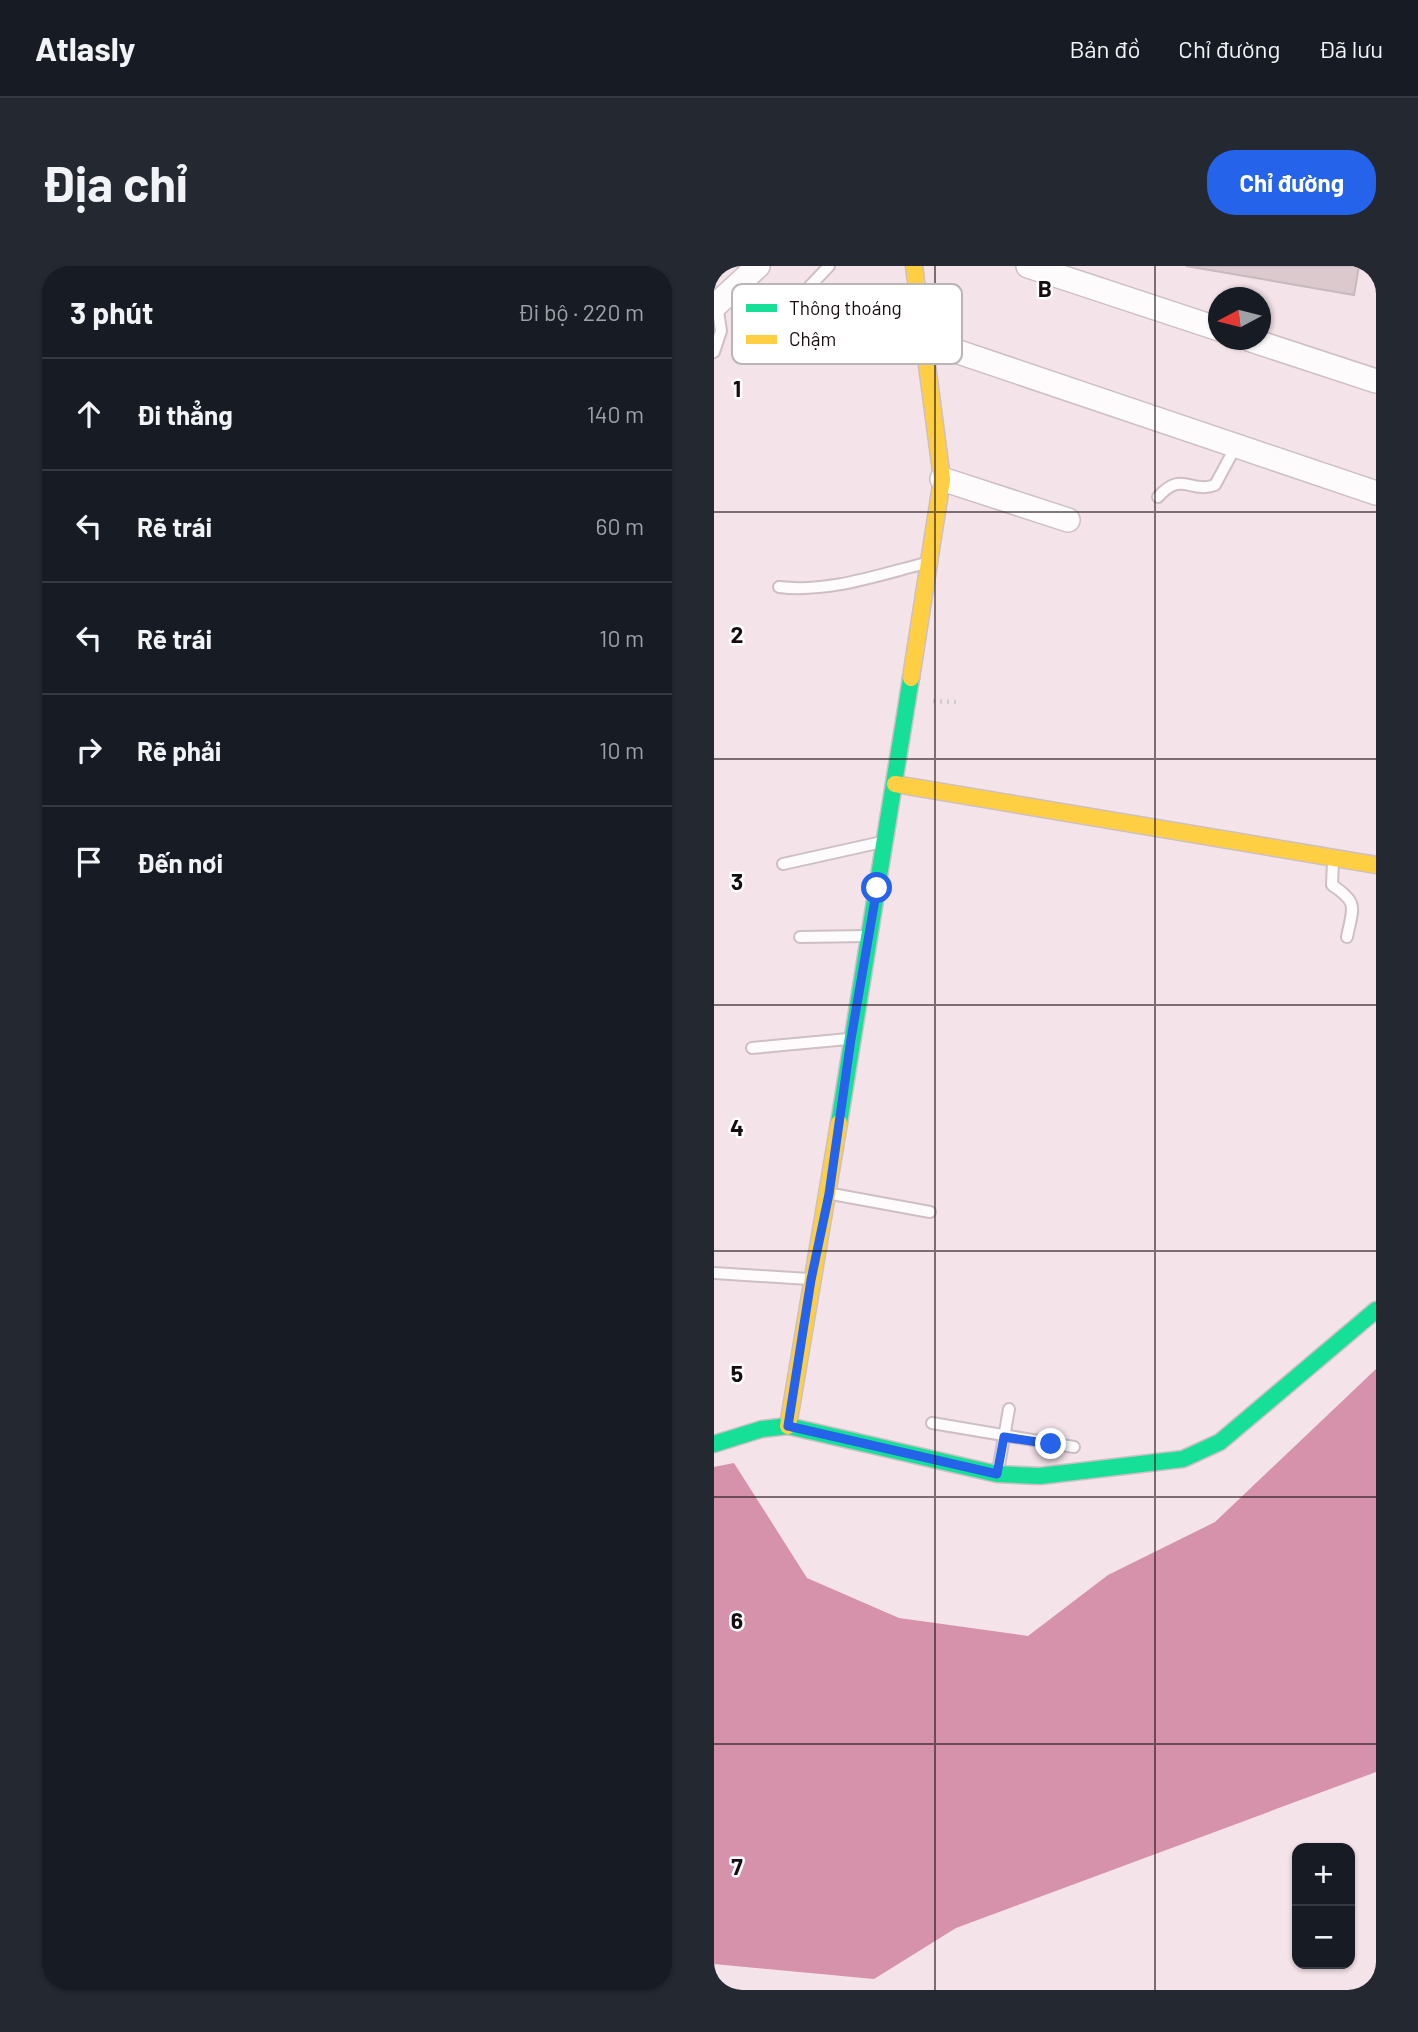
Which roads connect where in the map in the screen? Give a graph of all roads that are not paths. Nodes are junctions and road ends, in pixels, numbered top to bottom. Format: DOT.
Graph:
graph roads {
  1 [pos="758,266"];
  2 [pos="829,266"];
  3 [pos="914,266"];
  4 [pos="1028,266"];
  5 [pos="737,284"];
  6 [pos="812,284"];
  7 [pos="916,284"];
  8 [pos="732,288"];
  9 [pos="715,303"];
  10 [pos="1208,325"];
  11 [pos="1271,347"];
  12 [pos="714,352"];
  13 [pos="962,353"];
  14 [pos="926,364"];
  15 [pos="1376,381"];
  16 [pos="1236,446"];
  17 [pos="942,479"];
  18 [pos="1376,493"];
  19 [pos="1158,496"];
  20 [pos="1068,520"];
  21 [pos="929,563"];
  22 [pos="779,587"];
  23 [pos="895,784"];
  24 [pos="885,841"];
  25 [pos="1333,858"];
  26 [pos="783,864"];
  27 [pos="1376,865"];
  28 [pos="869,936"];
  29 [pos="800,937"];
  30 [pos="1347,937"];
  31 [pos="851,1039"];
  32 [pos="752,1048"];
  33 [pos="829,1194"];
  34 [pos="930,1212"];
  35 [pos="714,1273"];
  36 [pos="811,1280"];
  37 [pos="1376,1310"];
  38 [pos="1009,1409"];
  39 [pos="932,1423"];
  40 [pos="788,1426"];
  41 [pos="1004,1437"];
  42 [pos="714,1444"];
  43 [pos="1074,1447"];
  44 [pos="997,1474"];
  1 -- 5 [label="street"];
  2 -- 6 [label="lane"];
  3 -- 7 [label="street"];
  4 -- 10 [label="street"];
  8 -- 9 [label="street"];
  9 -- 12 [label="lane"];
  11 -- 15 [label="street"];
  13 -- 16 [label="street"];
  14 -- 17 [label="street"];
  16 -- 18 [label="street"];
  16 -- 19 [label="lane"];
  17 -- 20 [label="street"];
  17 -- 21 [label="street"];
  21 -- 22 [label="lane"];
  21 -- 23 [label="street"];
  23 -- 24 [label="street"];
  23 -- 25 [label="street"];
  24 -- 26 [label="lane"];
  24 -- 28 [label="street"];
  25 -- 27 [label="street"];
  25 -- 30 [label="lane"];
  28 -- 29 [label="lane"];
  28 -- 31 [label="street"];
  31 -- 32 [label="lane"];
  31 -- 33 [label="street"];
  33 -- 34 [label="lane"];
  33 -- 36 [label="street"];
  35 -- 36 [label="lane"];
  36 -- 40 [label="street"];
  37 -- 44 [label="street"];
  38 -- 41 [label="lane"];
  39 -- 41 [label="lane"];
  40 -- 42 [label="street"];
  40 -- 44 [label="street"];
  41 -- 43 [label="lane"];
  41 -- 44 [label="lane"];
}
